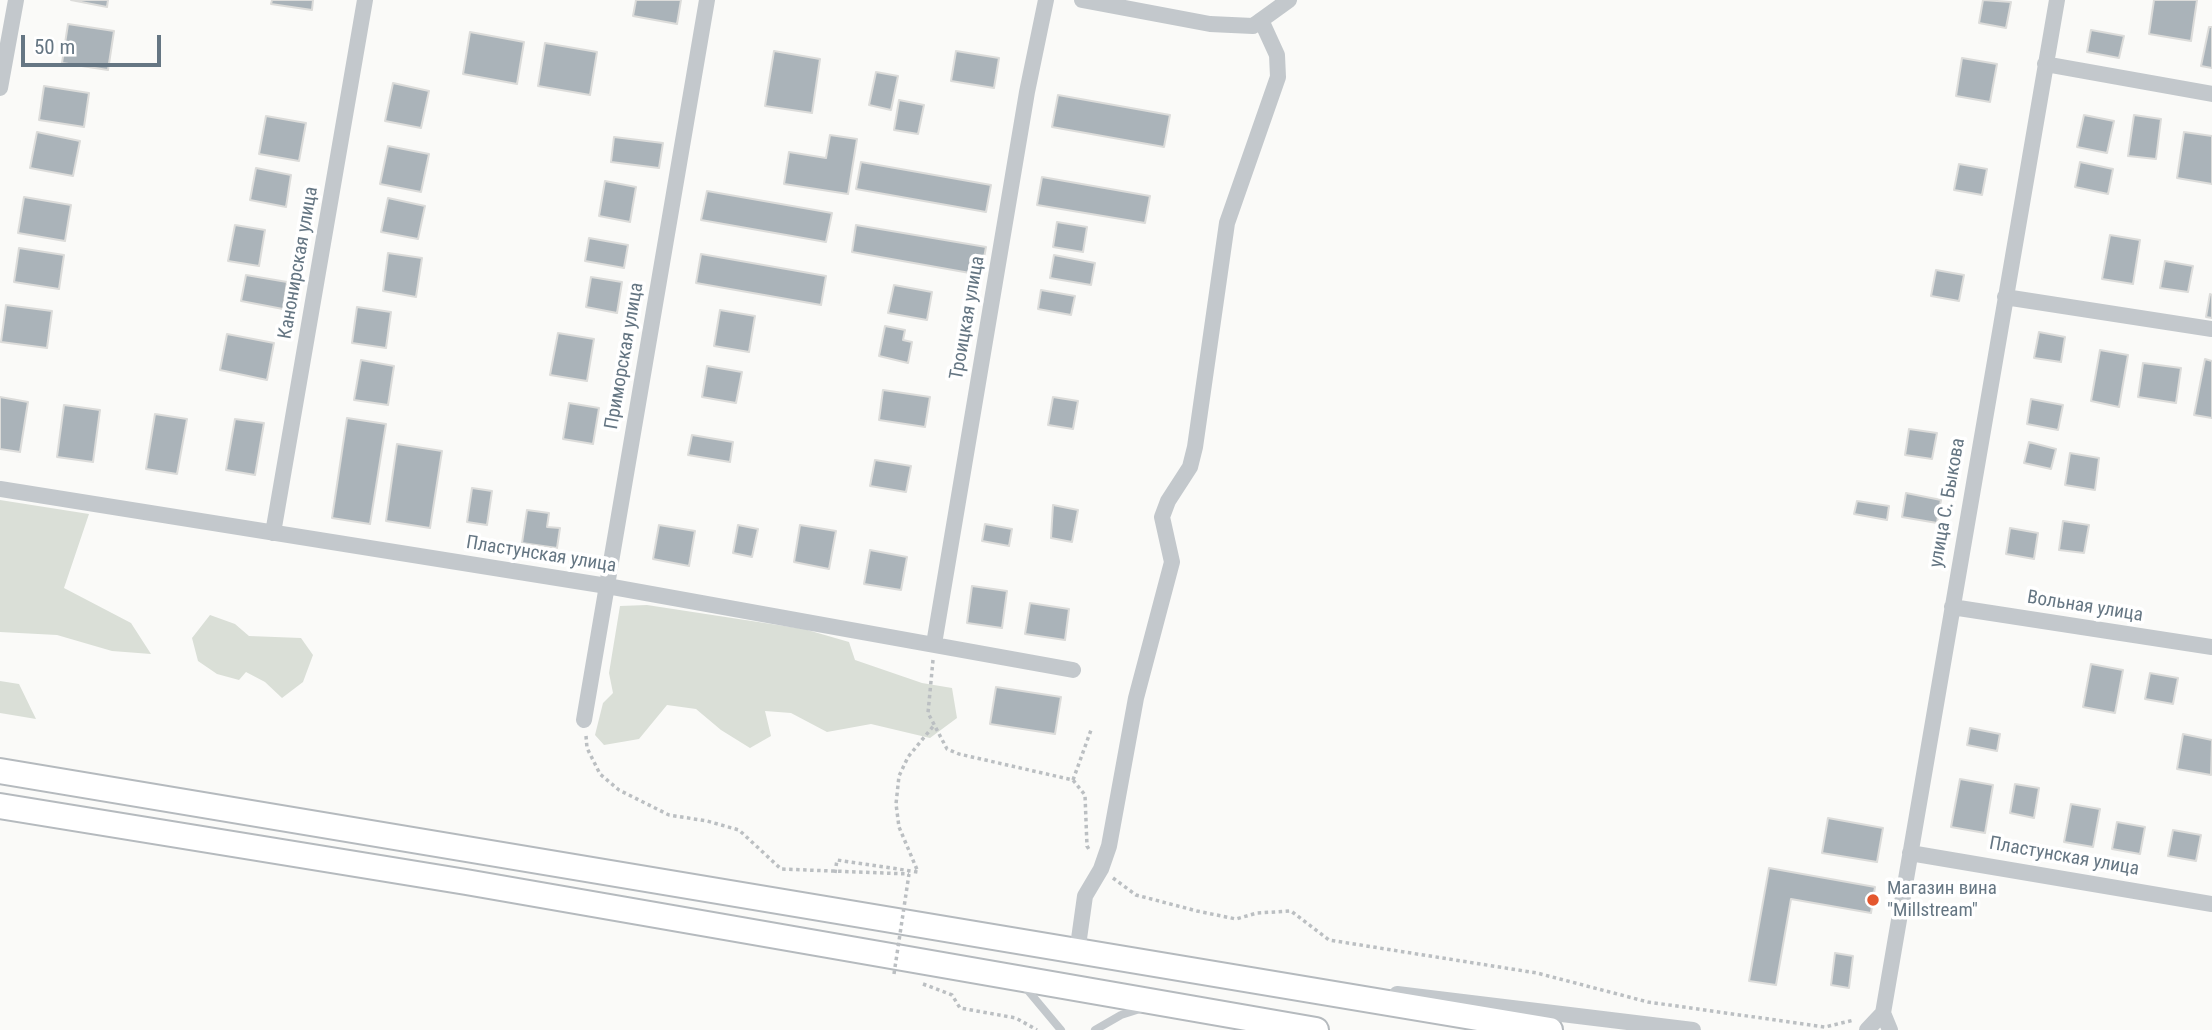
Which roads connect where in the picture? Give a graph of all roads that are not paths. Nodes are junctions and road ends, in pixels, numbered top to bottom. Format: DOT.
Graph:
graph roads {
  1 [pos="16,0"];
  2 [pos="365,0"];
  3 [pos="707,0"];
  4 [pos="1046,0"];
  5 [pos="1082,0"];
  6 [pos="1289,0"];
  7 [pos="2057,0"];
  8 [pos="1261,20"];
  9 [pos="2045,64"];
  10 [pos="0,88"];
  11 [pos="2212,94"];
  12 [pos="2005,297"];
  13 [pos="2212,329"];
  14 [pos="0,489"];
  15 [pos="274,533"];
  16 [pos="607,586"];
  17 [pos="1952,607"];
  18 [pos="934,644"];
  19 [pos="2212,647"];
  20 [pos="1073,670"];
  21 [pos="584,720"];
  22 [pos="0,771"];
  23 [pos="0,806"];
  24 [pos="1910,853"];
  25 [pos="2212,904"];
  26 [pos="1077,953"];
  27 [pos="1018,979"];
  28 [pos="1359,999"];
  29 [pos="1158,1003"];
  30 [pos="1883,1013"];
  31 [pos="1061,1030"];
  32 [pos="1096,1030"];
  33 [pos="1316,1030"];
  34 [pos="1550,1030"];
  35 [pos="1693,1030"];
  36 [pos="1867,1030"];
  37 [pos="1890,1030"];
  1 -- 10 [label="street"];
  2 -- 15 [label="street, Канонирская улица"];
  3 -- 16 [label="street, Приморская улица"];
  4 -- 18 [label="street, Троицкая улица"];
  5 -- 8 [label="street"];
  6 -- 8 [label="street"];
  7 -- 9 [label="street, улица С. Быкова"];
  8 -- 26 [label="street"];
  9 -- 11 [label="street"];
  9 -- 12 [label="street, улица С. Быкова"];
  12 -- 13 [label="street"];
  12 -- 17 [label="street, улица С. Быкова"];
  14 -- 15 [label="street, Пластунская улица"];
  15 -- 16 [label="street, Пластунская улица"];
  16 -- 18 [label="street, Пластунская улица"];
  16 -- 21 [label="street, Приморская улица"];
  17 -- 19 [label="street, Вольная улица"];
  17 -- 24 [label="street, улица С. Быкова"];
  18 -- 20 [label="street, Пластунская улица"];
  22 -- 26 [label="main road"];
  23 -- 27 [label="main road"];
  24 -- 25 [label="street, Пластунская улица"];
  24 -- 30 [label="street, улица С. Быкова"];
  26 -- 28 [label="main road"];
  27 -- 29 [label="main road"];
  27 -- 31 [label="lane"];
  28 -- 34 [label="main road"];
  28 -- 35 [label="street"];
  29 -- 32 [label="lane"];
  29 -- 33 [label="main road"];
  30 -- 36 [label="street"];
  30 -- 37 [label="street"];
}
